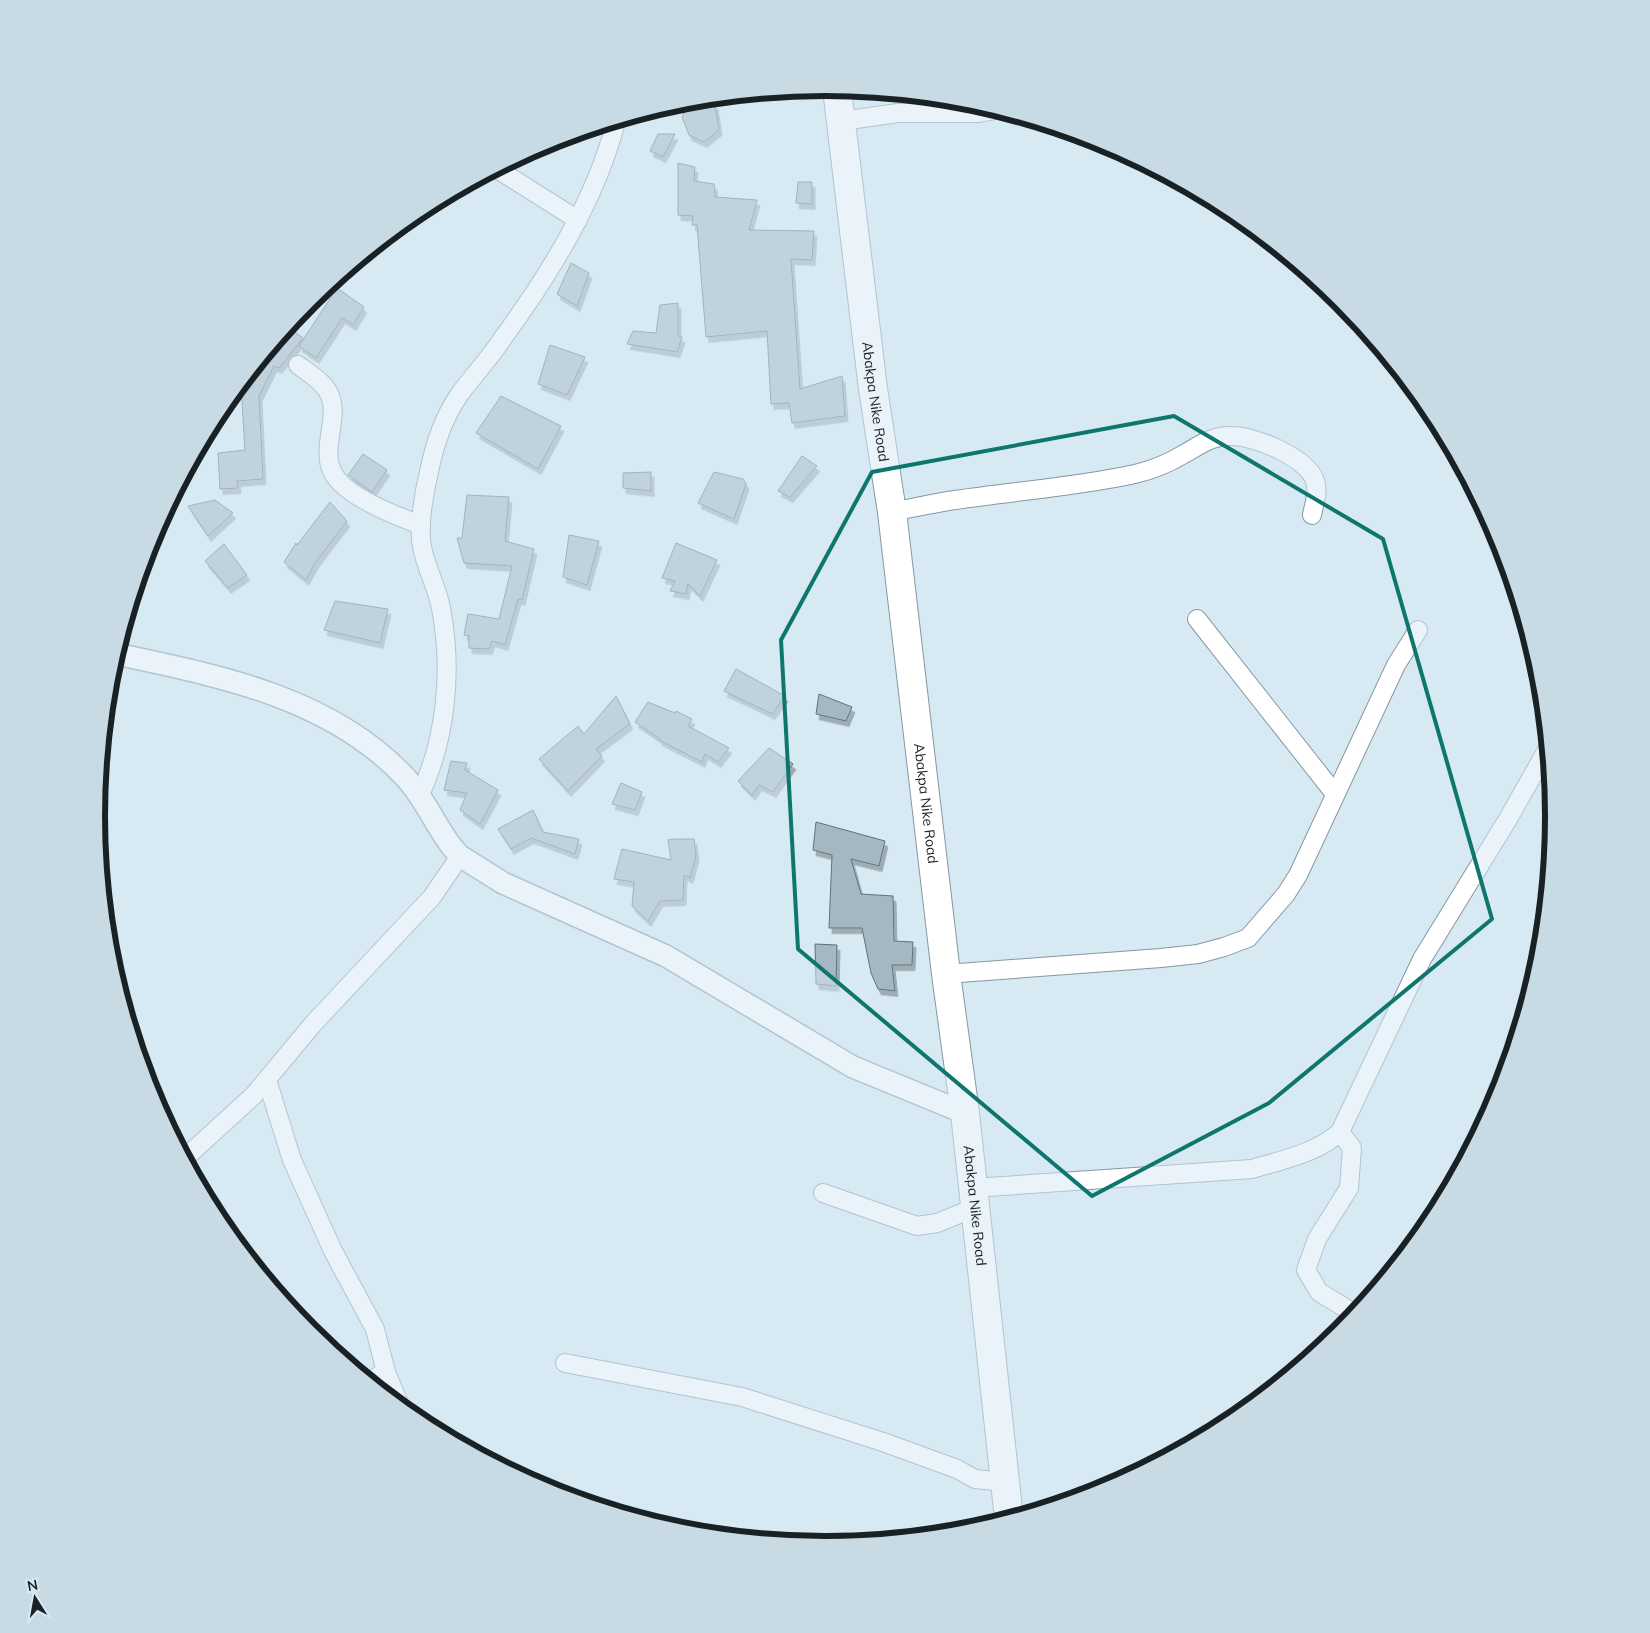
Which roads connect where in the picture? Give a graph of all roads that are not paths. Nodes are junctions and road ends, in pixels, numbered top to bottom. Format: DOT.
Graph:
graph roads {
  1 [pos="838,97"];
  2 [pos="978,113"];
  3 [pos="842,121"];
  4 [pos="614,128"];
  5 [pos="503,173"];
  6 [pos="578,220"];
  7 [pos="298,365"];
  8 [pos="892,512"];
  9 [pos="1312,515"];
  10 [pos="421,525"];
  11 [pos="1197,619"];
  12 [pos="1418,630"];
  13 [pos="123,656"];
  14 [pos="1543,757"];
  15 [pos="1335,794"];
  16 [pos="419,797"];
  17 [pos="460,856"];
  18 [pos="946,974"];
  19 [pos="267,1080"];
  20 [pos="965,1113"];
  21 [pos="1340,1132"];
  22 [pos="189,1154"];
  23 [pos="823,1192"];
  24 [pos="974,1198"];
  25 [pos="1349,1310"];
  26 [pos="565,1363"];
  27 [pos="386,1372"];
  28 [pos="375,1378"];
  29 [pos="395,1394"];
  30 [pos="1006,1482"];
  31 [pos="1008,1513"];
  1 -- 3 [label="main road, Abakpa Nike Road"];
  2 -- 3 [label="street"];
  3 -- 8 [label="main road, Abakpa Nike Road"];
  4 -- 6 [label="street"];
  5 -- 6 [label="street"];
  6 -- 10 [label="street"];
  7 -- 10 [label="street"];
  8 -- 9 [label="street"];
  8 -- 18 [label="main road, Abakpa Nike Road"];
  10 -- 16 [label="street"];
  11 -- 15 [label="street"];
  12 -- 15 [label="street"];
  13 -- 16 [label="street"];
  14 -- 21 [label="street"];
  15 -- 18 [label="street"];
  16 -- 17 [label="street"];
  17 -- 19 [label="street"];
  17 -- 20 [label="street"];
  18 -- 20 [label="main road, Abakpa Nike Road"];
  19 -- 22 [label="street"];
  19 -- 27 [label="street"];
  20 -- 24 [label="main road, Abakpa Nike Road"];
  21 -- 24 [label="street"];
  21 -- 25 [label="street"];
  23 -- 24 [label="street"];
  24 -- 30 [label="main road, Abakpa Nike Road"];
  26 -- 30 [label="street"];
  27 -- 28 [label="street"];
  27 -- 29 [label="street"];
  30 -- 31 [label="main road, Abakpa Nike Road"];
}
